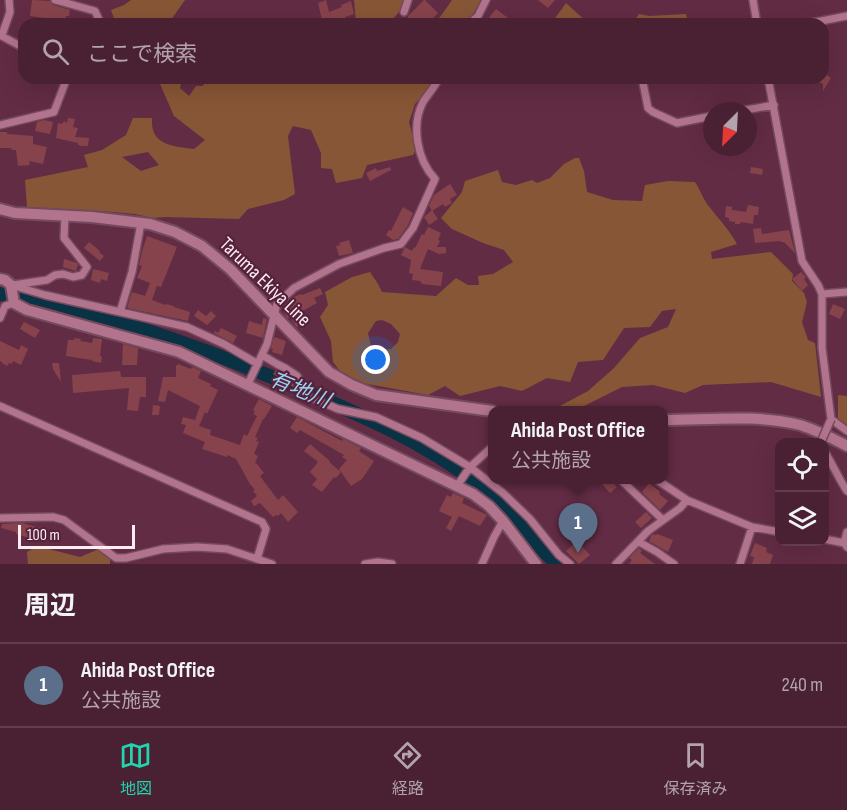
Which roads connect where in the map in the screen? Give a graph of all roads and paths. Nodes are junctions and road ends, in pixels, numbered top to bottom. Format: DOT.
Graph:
graph roads {
  1 [pos="9,0"];
  2 [pos="55,0"];
  3 [pos="408,0"];
  4 [pos="486,0"];
  5 [pos="753,0"];
  6 [pos="404,12"];
  7 [pos="847,16"];
  8 [pos="98,18"];
  9 [pos="476,18"];
  10 [pos="757,18"];
  11 [pos="829,20"];
  12 [pos="1,35"];
  13 [pos="18,45"];
  14 [pos="65,84"];
  15 [pos="436,84"];
  16 [pos="643,84"];
  17 [pos="769,84"];
  18 [pos="774,105"];
  19 [pos="757,108"];
  20 [pos="703,118"];
  21 [pos="0,125"];
  22 [pos="0,209"];
  23 [pos="65,216"];
  24 [pos="141,223"];
  25 [pos="0,279"];
  26 [pos="11,285"];
  27 [pos="847,292"];
  28 [pos="822,294"];
  29 [pos="14,303"];
  30 [pos="120,312"];
  31 [pos="275,314"];
  32 [pos="0,318"];
  33 [pos="262,355"];
  34 [pos="258,364"];
  35 [pos="249,384"];
  36 [pos="0,406"];
  37 [pos="488,410"];
  38 [pos="831,419"];
  39 [pos="668,420"];
  40 [pos="847,431"];
  41 [pos="823,438"];
  42 [pos="847,446"];
  43 [pos="488,451"];
  44 [pos="829,457"];
  45 [pos="470,467"];
  46 [pos="488,481"];
  47 [pos="492,484"];
  48 [pos="625,484"];
  49 [pos="663,484"];
  50 [pos="458,486"];
  51 [pos="847,490"];
  52 [pos="687,500"];
  53 [pos="0,518"];
  54 [pos="663,520"];
  55 [pos="503,521"];
  56 [pos="752,527"];
  57 [pos="775,531"];
  58 [pos="847,532"];
  59 [pos="829,540"];
  60 [pos="639,542"];
  61 [pos="845,545"];
  62 [pos="257,559"];
  63 [pos="272,564"];
  64 [pos="365,564"];
  65 [pos="392,564"];
  66 [pos="482,564"];
  67 [pos="536,564"];
  68 [pos="570,564"];
  69 [pos="616,564"];
  70 [pos="674,564"];
  71 [pos="740,564"];
  1 -- 12 [label="street"];
  2 -- 8 [label="street"];
  3 -- 6 [label="street"];
  4 -- 9 [label="street"];
  5 -- 10 [label="street"];
  7 -- 11 [label="street"];
  12 -- 13 [label="street"];
  14 -- 21 [label="street"];
  15 -- 31 [label="street"];
  16 -- 20 [label="street"];
  17 -- 18 [label="street"];
  18 -- 19 [label="street"];
  18 -- 28 [label="street"];
  22 -- 23 [label="main road, Taruma Ekiya Line"];
  23 -- 24 [label="main road, Taruma Ekiya Line"];
  23 -- 26 [label="street"];
  24 -- 30 [label="street"];
  24 -- 31 [label="main road, Taruma Ekiya Line"];
  25 -- 26 [label="main road"];
  26 -- 29 [label="main road"];
  26 -- 30 [label="street"];
  27 -- 28 [label="street"];
  28 -- 38 [label="street"];
  29 -- 32 [label="street"];
  29 -- 35 [label="main road"];
  30 -- 34 [label="street"];
  31 -- 33 [label="street"];
  31 -- 37 [label="main road, Taruma Ekiya Line"];
  33 -- 34 [label="street"];
  33 -- 45 [label="street"];
  34 -- 35 [label="street"];
  35 -- 50 [label="main road"];
  36 -- 62 [label="street"];
  38 -- 40 [label="street"];
  38 -- 41 [label="street, bridge"];
  39 -- 42 [label="main road"];
  43 -- 45 [label="street"];
  44 -- 51 [label="street"];
  45 -- 46 [label="street"];
  45 -- 50 [label="street"];
  47 -- 68 [label="street"];
  48 -- 54 [label="street"];
  49 -- 52 [label="street"];
  50 -- 55 [label="main road"];
  52 -- 54 [label="street"];
  52 -- 56 [label="street"];
  53 -- 62 [label="street"];
  54 -- 60 [label="street"];
  55 -- 66 [label="street"];
  55 -- 67 [label="main road"];
  56 -- 57 [label="street"];
  56 -- 71 [label="street"];
  58 -- 61 [label="street"];
  59 -- 61 [label="street"];
  60 -- 69 [label="street"];
  60 -- 70 [label="street"];
  62 -- 63 [label="street"];
  64 -- 65 [label="street"];
}
